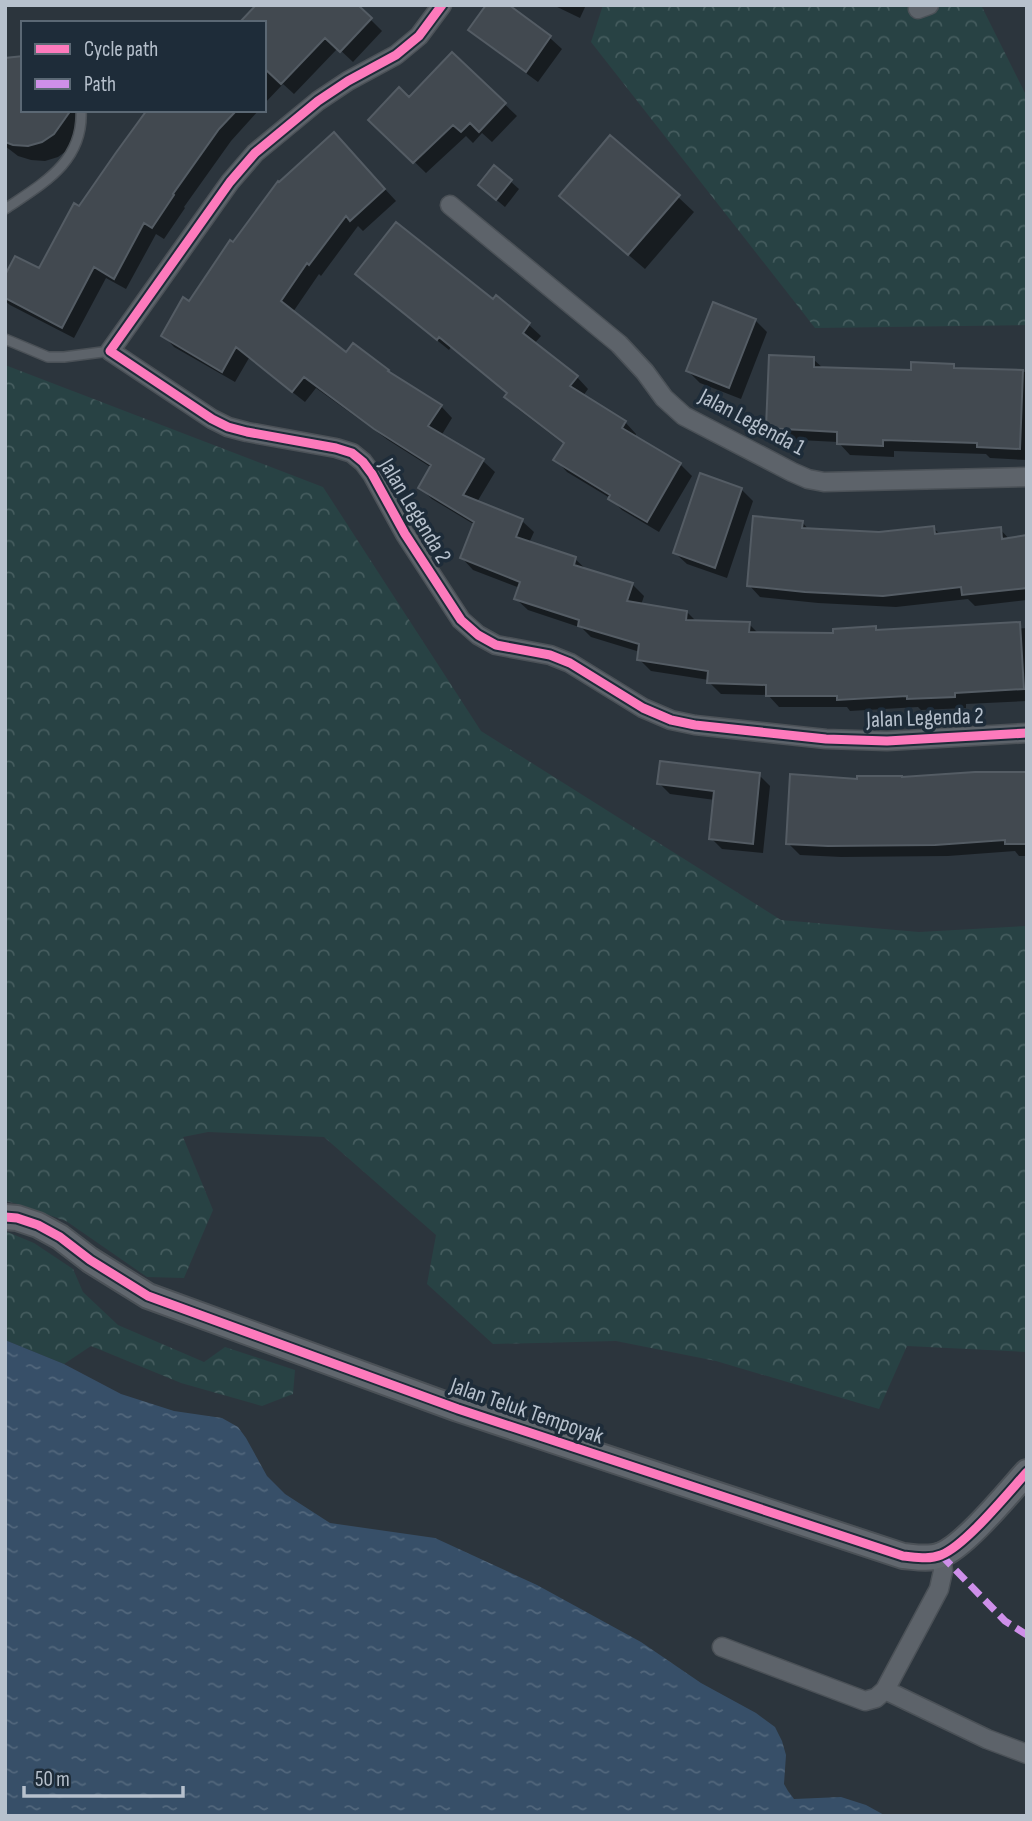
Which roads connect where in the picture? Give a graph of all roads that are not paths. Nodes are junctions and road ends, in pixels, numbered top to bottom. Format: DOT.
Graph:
graph roads {
  1 [pos="442,5"];
  2 [pos="80,112"];
  3 [pos="450,205"];
  4 [pos="5,209"];
  5 [pos="5,340"];
  6 [pos="110,351"];
  7 [pos="1027,477"];
  8 [pos="1027,733"];
  9 [pos="5,1217"];
  10 [pos="1027,1472"];
  11 [pos="941,1555"];
  12 [pos="722,1647"];
  13 [pos="885,1690"];
  14 [pos="1027,1754"];
  1 -- 6 [label="street"];
  2 -- 4 [label="lane"];
  3 -- 7 [label="street, Jalan Legenda 1"];
  5 -- 6 [label="lane"];
  6 -- 8 [label="street, Jalan Legenda 2"];
  9 -- 11 [label="street, Jalan Teluk Tempoyak"];
  10 -- 11 [label="street"];
  11 -- 13 [label="street"];
  12 -- 13 [label="street"];
  13 -- 14 [label="street"];
}
